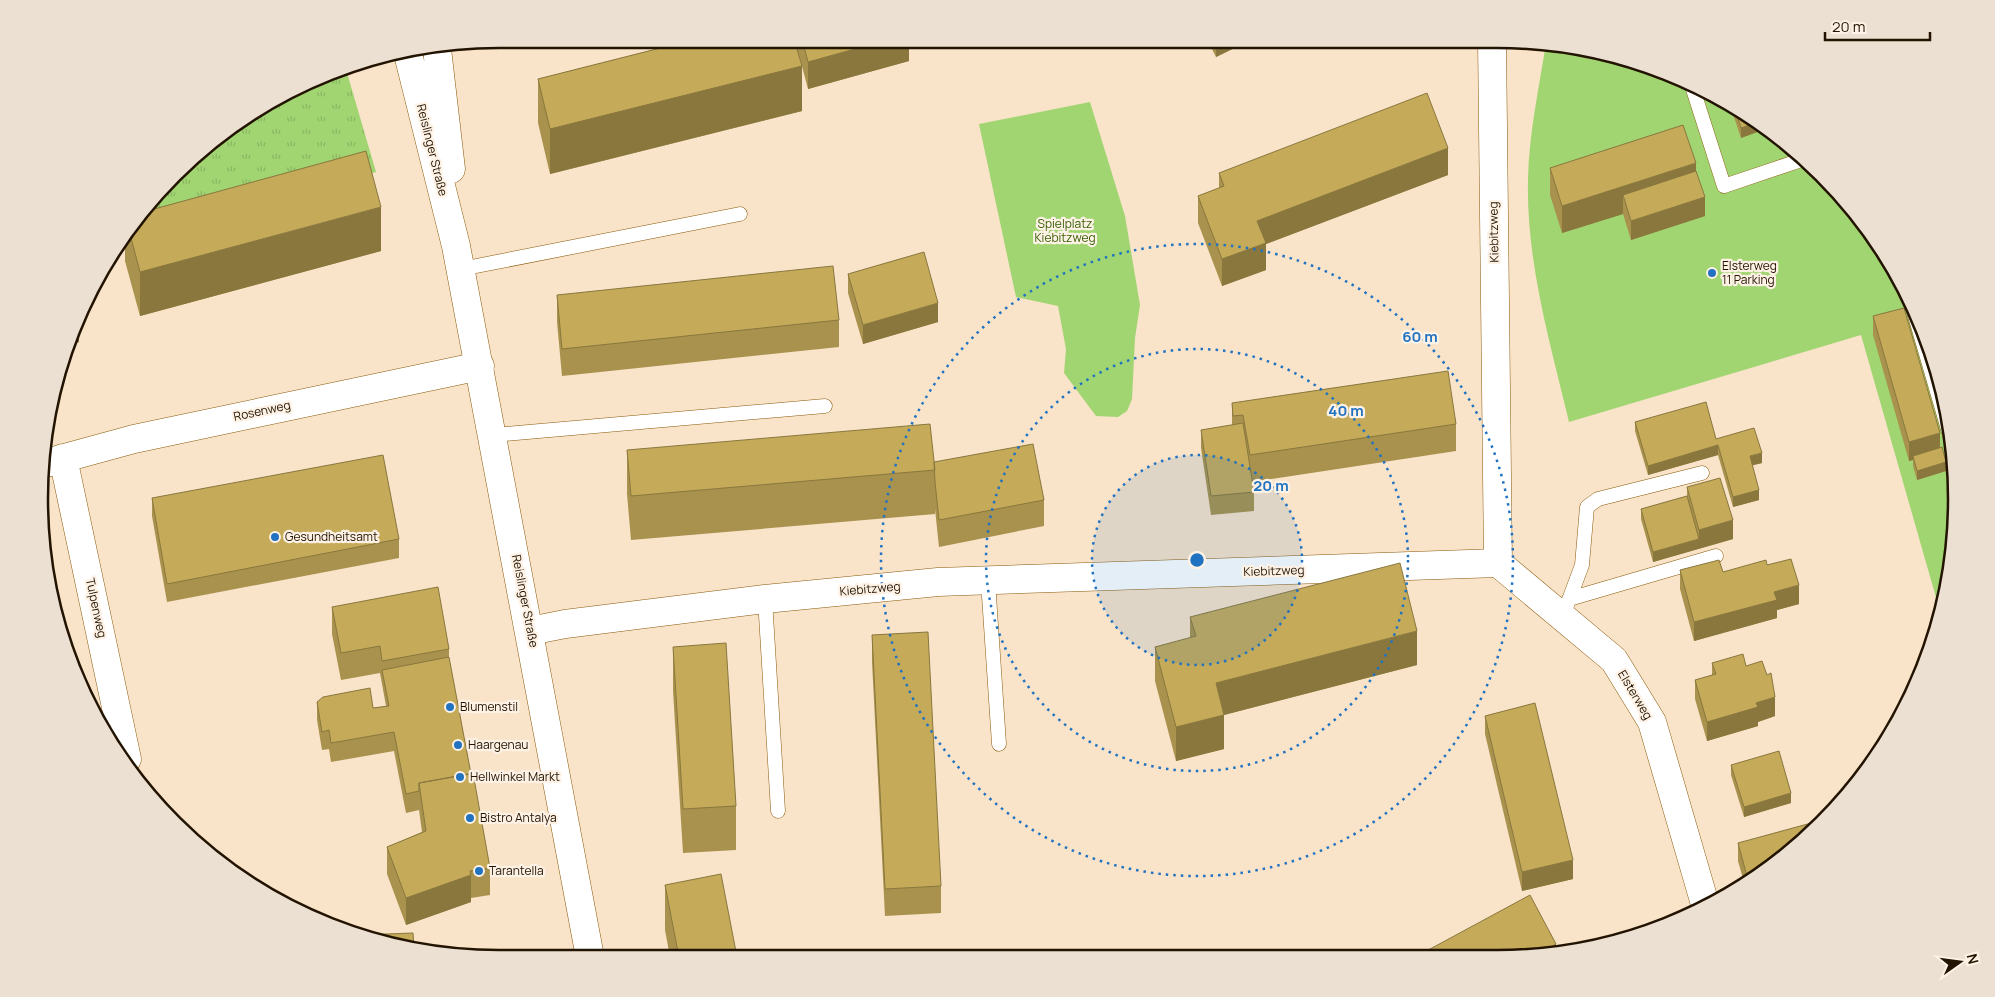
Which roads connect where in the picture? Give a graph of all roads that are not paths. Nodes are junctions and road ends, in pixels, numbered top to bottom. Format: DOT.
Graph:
graph roads {
  1 [pos="1492,48"];
  2 [pos="437,51"];
  3 [pos="409,57"];
  4 [pos="1693,93"];
  5 [pos="1797,162"];
  6 [pos="740,214"];
  7 [pos="459,258"];
  8 [pos="480,366"];
  9 [pos="825,406"];
  10 [pos="493,435"];
  11 [pos="54,461"];
  12 [pos="1702,473"];
  13 [pos="1716,556"];
  14 [pos="1498,563"];
  15 [pos="988,581"];
  16 [pos="765,599"];
  17 [pos="1566,608"];
  18 [pos="530,631"];
  19 [pos="999,744"];
  20 [pos="125,750"];
  21 [pos="778,810"];
  22 [pos="1704,899"];
  23 [pos="589,950"];
  1 -- 14 [label="street, Kiebitzweg"];
  2 -- 7 [label="street, Reislinger Straße"];
  3 -- 7 [label="street, Reislinger Straße"];
  4 -- 5 [label="lane"];
  6 -- 7 [label="lane"];
  7 -- 8 [label="street, Reislinger Straße"];
  8 -- 10 [label="street, Reislinger Straße"];
  8 -- 11 [label="street, Rosenweg"];
  9 -- 10 [label="lane"];
  10 -- 18 [label="street, Reislinger Straße"];
  11 -- 20 [label="street, Tulpenweg"];
  12 -- 17 [label="lane"];
  13 -- 17 [label="lane"];
  14 -- 15 [label="street, Kiebitzweg"];
  14 -- 17 [label="street, Elsterweg"];
  15 -- 16 [label="street, Kiebitzweg"];
  15 -- 19 [label="lane"];
  16 -- 18 [label="street, Kiebitzweg"];
  16 -- 21 [label="lane"];
  17 -- 22 [label="street, Elsterweg"];
  18 -- 23 [label="street, Reislinger Straße"];
}
